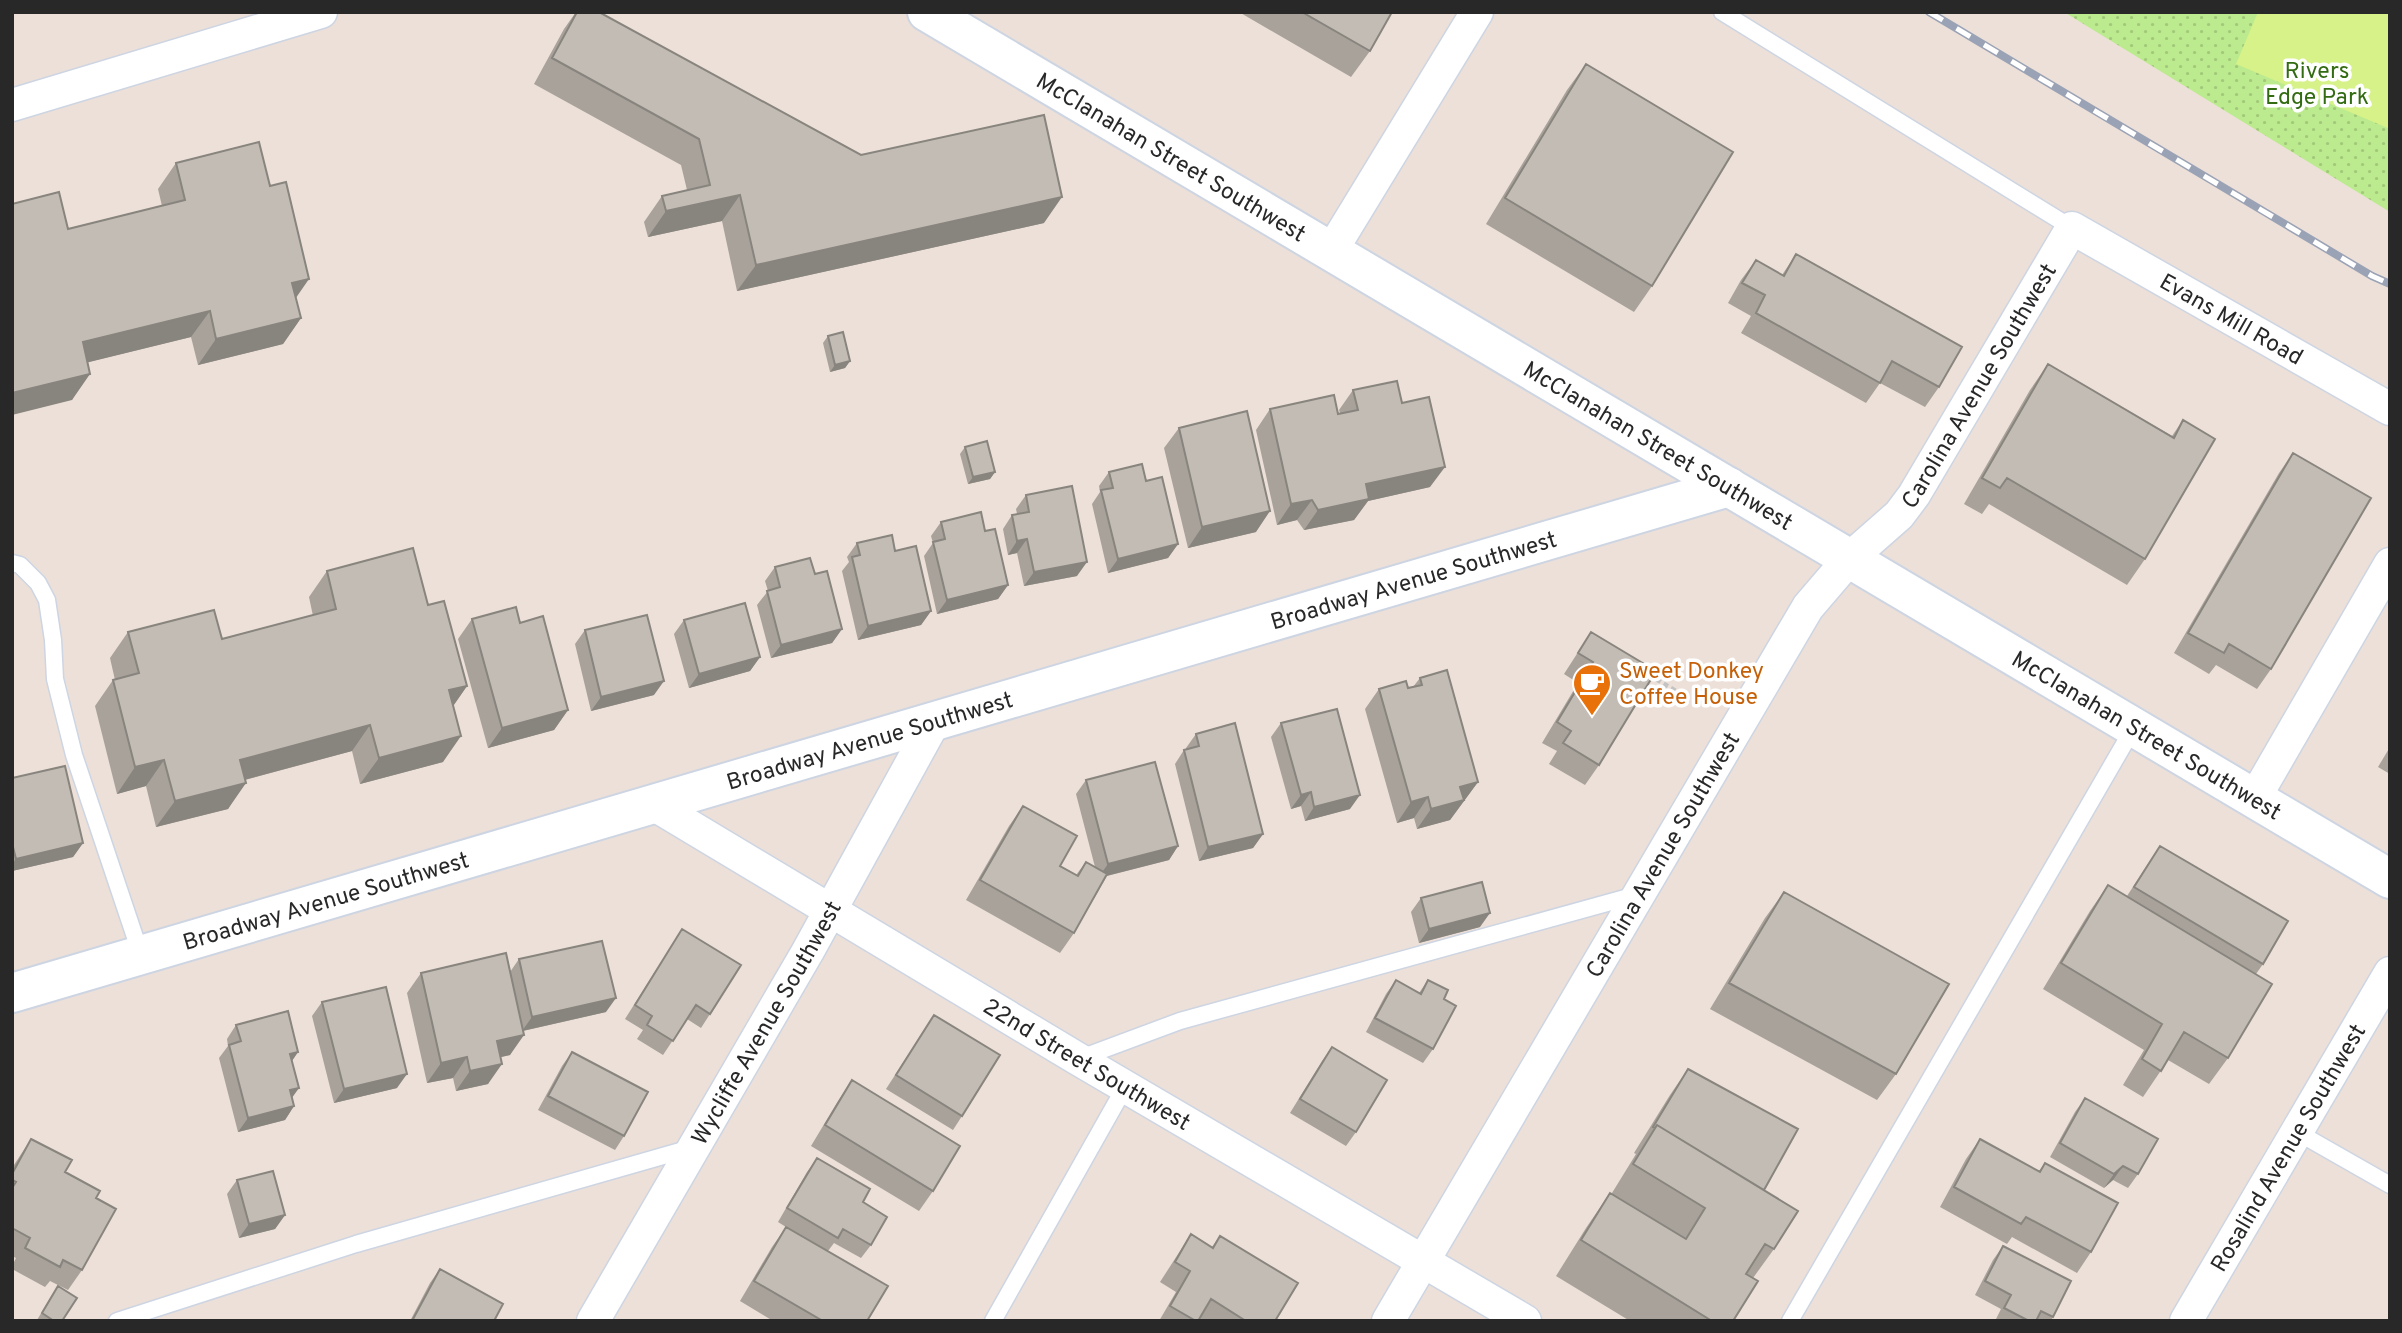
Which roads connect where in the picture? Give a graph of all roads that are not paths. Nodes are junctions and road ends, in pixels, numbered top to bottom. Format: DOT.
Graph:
graph roads {
  1 [pos="321,12"];
  2 [pos="927,12"];
  3 [pos="1477,12"];
  4 [pos="1722,12"];
  5 [pos="12,105"];
  6 [pos="2072,229"];
  7 [pos="1331,253"];
  8 [pos="2390,408"];
  9 [pos="1729,487"];
  10 [pos="1850,558"];
  11 [pos="12,563"];
  12 [pos="2390,564"];
  13 [pos="934,722"];
  14 [pos="2134,727"];
  15 [pos="2254,799"];
  16 [pos="653,804"];
  17 [pos="2390,879"];
  18 [pos="1639,894"];
  19 [pos="830,911"];
  20 [pos="142,955"];
  21 [pos="2390,973"];
  22 [pos="12,993"];
  23 [pos="1078,1059"];
  24 [pos="1125,1087"];
  25 [pos="2297,1132"];
  26 [pos="695,1147"];
  27 [pos="2390,1185"];
  28 [pos="1423,1262"];
  29 [pos="117,1321"];
  30 [pos="593,1321"];
  31 [pos="993,1321"];
  32 [pos="1388,1321"];
  33 [pos="1525,1321"];
  34 [pos="1790,1321"];
  35 [pos="2186,1321"];
  1 -- 5 [label="street"];
  2 -- 7 [label="street, McClanahan Street Southwest"];
  3 -- 7 [label="street"];
  4 -- 6 [label="lane"];
  6 -- 8 [label="street, Evans Mill Road"];
  6 -- 10 [label="street, Carolina Avenue Southwest"];
  7 -- 9 [label="street, McClanahan Street Southwest"];
  9 -- 10 [label="street, McClanahan Street Southwest"];
  9 -- 13 [label="street, Broadway Avenue Southwest"];
  10 -- 14 [label="street, McClanahan Street Southwest"];
  10 -- 18 [label="street, Carolina Avenue Southwest"];
  11 -- 20 [label="lane"];
  12 -- 15 [label="street"];
  13 -- 16 [label="street, Broadway Avenue Southwest"];
  13 -- 19 [label="street, Wycliffe Avenue Southwest"];
  14 -- 15 [label="street, McClanahan Street Southwest"];
  14 -- 34 [label="lane"];
  15 -- 17 [label="street, McClanahan Street Southwest"];
  16 -- 19 [label="street, 22nd Street Southwest"];
  16 -- 20 [label="street, Broadway Avenue Southwest"];
  18 -- 23 [label="lane"];
  18 -- 28 [label="street, Carolina Avenue Southwest"];
  19 -- 23 [label="street, 22nd Street Southwest"];
  19 -- 26 [label="street, Wycliffe Avenue Southwest"];
  20 -- 22 [label="street, Broadway Avenue Southwest"];
  21 -- 25 [label="street, Rosalind Avenue Southwest"];
  23 -- 24 [label="street, 22nd Street Southwest"];
  24 -- 28 [label="street, 22nd Street Southwest"];
  24 -- 31 [label="lane"];
  25 -- 27 [label="lane"];
  25 -- 35 [label="street, Rosalind Avenue Southwest"];
  26 -- 29 [label="lane"];
  26 -- 30 [label="street, Wycliffe Avenue Southwest"];
  28 -- 32 [label="street, Carolina Avenue Southwest"];
  28 -- 33 [label="street, 22nd Street Southwest"];
}
